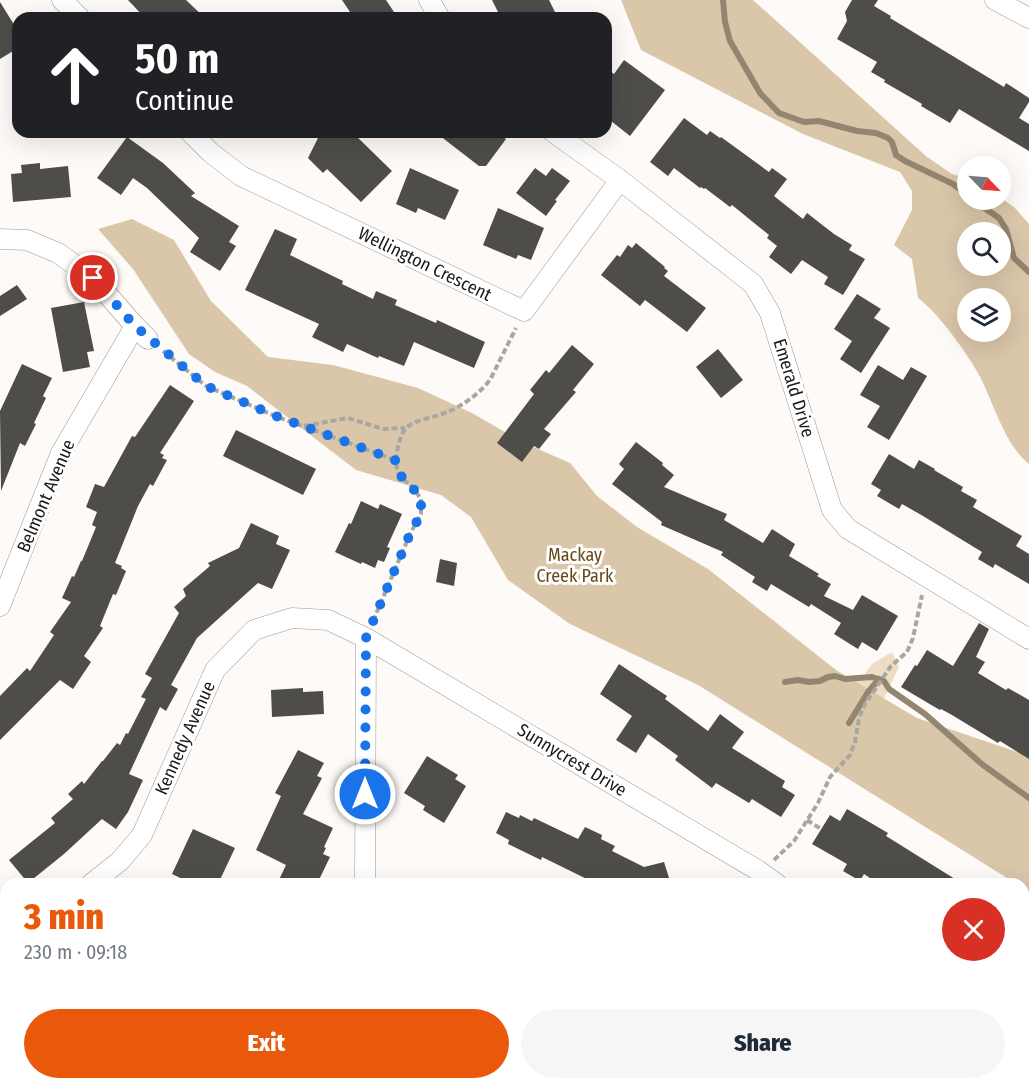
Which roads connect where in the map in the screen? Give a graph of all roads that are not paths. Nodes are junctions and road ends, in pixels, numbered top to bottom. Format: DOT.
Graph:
graph roads {
  1 [pos="62,0"];
  2 [pos="995,0"];
  3 [pos="74,12"];
  4 [pos="1029,18"];
  5 [pos="196,138"];
  6 [pos="560,138"];
  7 [pos="620,180"];
  8 [pos="0,238"];
  9 [pos="0,606"];
  10 [pos="366,638"];
  11 [pos="1029,639"];
  12 [pos="756,877"];
  13 [pos="99,878"];
  14 [pos="365,878"];
  1 -- 3 [label="street"];
  2 -- 4 [label="street"];
  5 -- 7 [label="street, Wellington Crescent"];
  6 -- 7 [label="street, Emerald Drive"];
  7 -- 11 [label="street, Emerald Drive"];
  8 -- 9 [label="street, Belmont Avenue"];
  10 -- 12 [label="street, Sunnycrest Drive"];
  10 -- 13 [label="street, Kennedy Avenue"];
  10 -- 14 [label="street"];
}
